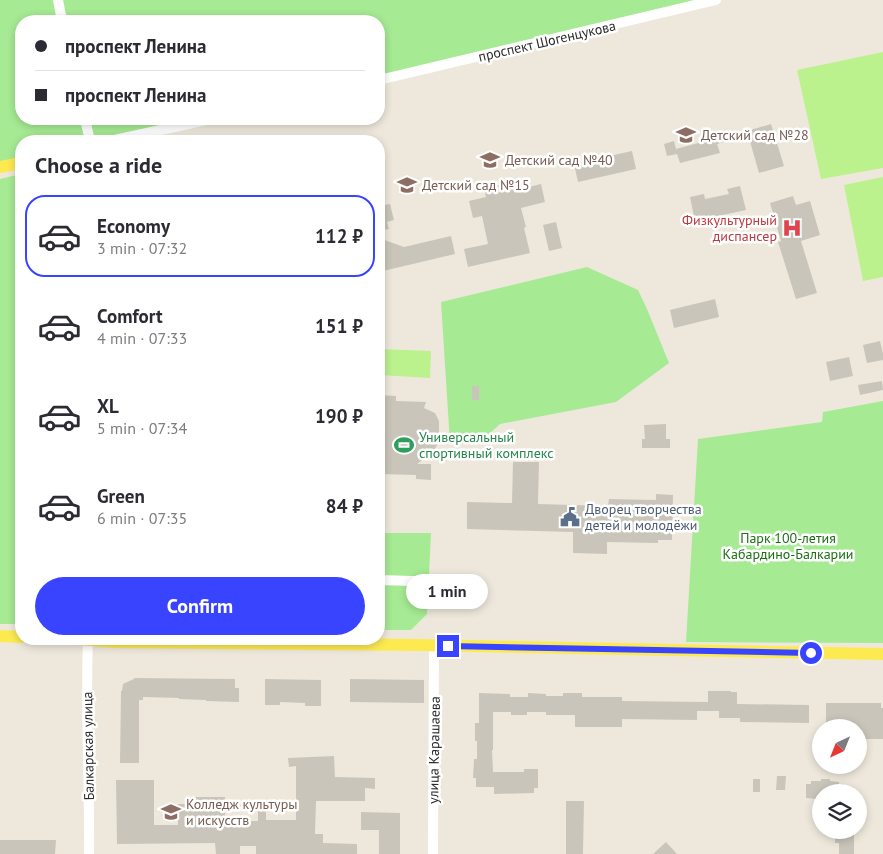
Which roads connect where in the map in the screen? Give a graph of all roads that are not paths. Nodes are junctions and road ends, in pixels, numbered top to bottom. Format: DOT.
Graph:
graph roads {
  1 [pos="58,0"];
  2 [pos="716,0"];
  3 [pos="61,15"];
  4 [pos="385,79"];
  5 [pos="183,125"];
  6 [pos="138,135"];
  7 [pos="15,164"];
  8 [pos="0,168"];
  9 [pos="385,580"];
  10 [pos="431,581"];
  11 [pos="0,636"];
  12 [pos="15,637"];
  13 [pos="85,645"];
  14 [pos="354,645"];
  15 [pos="434,646"];
  16 [pos="883,654"];
  17 [pos="89,854"];
  18 [pos="433,854"];
  1 -- 3 [label="street"];
  2 -- 4 [label="street, проспект Шогенцукова"];
  5 -- 6 [label="street"];
  7 -- 8 [label="main road"];
  9 -- 10 [label="street"];
  11 -- 12 [label="main road"];
  13 -- 17 [label="street, Балкарская улица"];
  14 -- 15 [label="main road"];
  15 -- 16 [label="main road"];
  15 -- 18 [label="street, улица Карашаева"];
}
